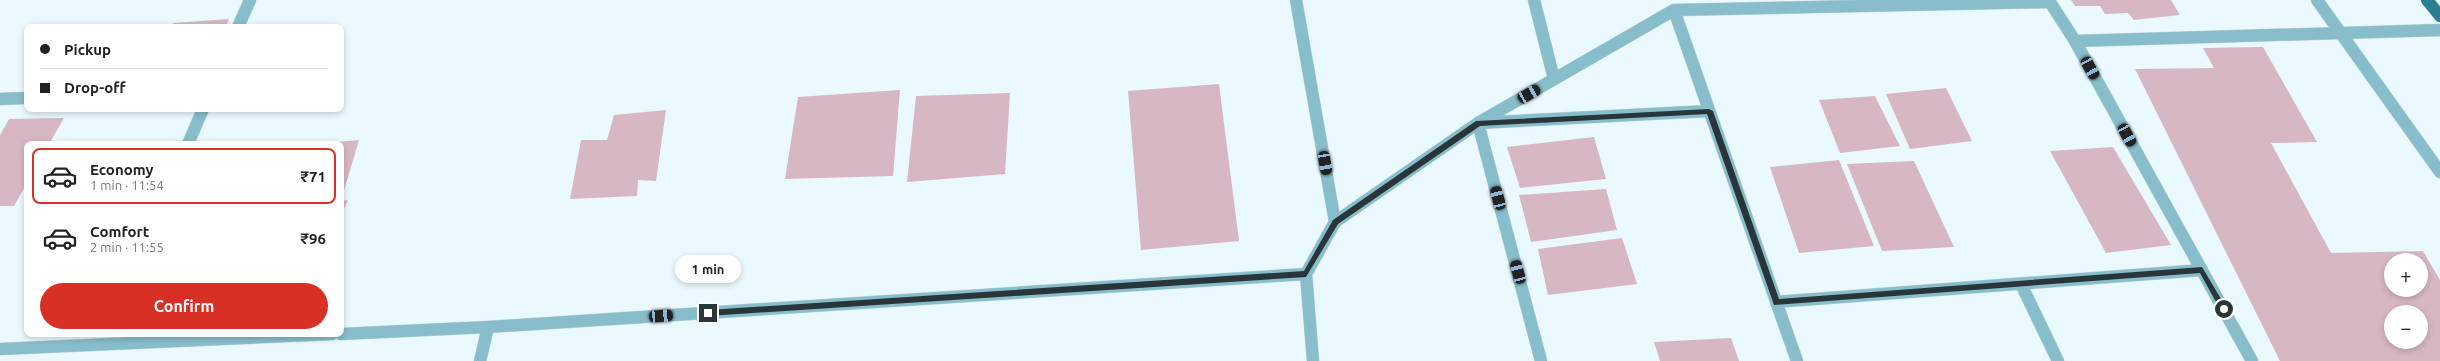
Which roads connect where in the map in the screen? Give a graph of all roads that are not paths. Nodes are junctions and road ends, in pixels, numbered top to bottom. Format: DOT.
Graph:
graph roads {
  1 [pos="250,0"];
  2 [pos="1296,0"];
  3 [pos="1534,0"];
  4 [pos="2317,0"];
  5 [pos="2427,0"];
  6 [pos="2050,1"];
  7 [pos="1783,4"];
  8 [pos="1674,10"];
  9 [pos="2440,16"];
  10 [pos="239,24"];
  11 [pos="2440,30"];
  12 [pos="2340,33"];
  13 [pos="2075,41"];
  14 [pos="1554,79"];
  15 [pos="24,98"];
  16 [pos="0,99"];
  17 [pos="1709,111"];
  18 [pos="202,112"];
  19 [pos="1478,123"];
  20 [pos="189,141"];
  21 [pos="2440,172"];
  22 [pos="1335,222"];
  23 [pos="2202,270"];
  24 [pos="1306,274"];
  25 [pos="2021,284"];
  26 [pos="1776,302"];
  27 [pos="488,327"];
  28 [pos="344,334"];
  29 [pos="195,337"];
  30 [pos="104,339"];
  31 [pos="0,349"];
  32 [pos="480,361"];
  33 [pos="1313,361"];
  34 [pos="1541,361"];
  35 [pos="1797,361"];
  36 [pos="2058,361"];
  37 [pos="2252,361"];
  1 -- 10 [label="street"];
  2 -- 22 [label="street"];
  3 -- 14 [label="street"];
  4 -- 12 [label="street"];
  5 -- 9 [label="highway"];
  6 -- 7 [label="street"];
  6 -- 13 [label="street"];
  7 -- 8 [label="street"];
  8 -- 14 [label="street"];
  8 -- 17 [label="street"];
  11 -- 12 [label="street"];
  12 -- 13 [label="street"];
  12 -- 21 [label="street"];
  13 -- 23 [label="street"];
  14 -- 19 [label="street"];
  15 -- 16 [label="street"];
  17 -- 19 [label="street"];
  17 -- 26 [label="street"];
  18 -- 20 [label="street"];
  19 -- 22 [label="street"];
  19 -- 34 [label="street"];
  22 -- 24 [label="street"];
  23 -- 25 [label="street"];
  23 -- 37 [label="street"];
  24 -- 27 [label="street"];
  24 -- 33 [label="street"];
  25 -- 26 [label="street"];
  25 -- 36 [label="street"];
  26 -- 35 [label="street"];
  27 -- 28 [label="street"];
  27 -- 32 [label="street"];
  29 -- 30 [label="street"];
  30 -- 31 [label="street"];
}
